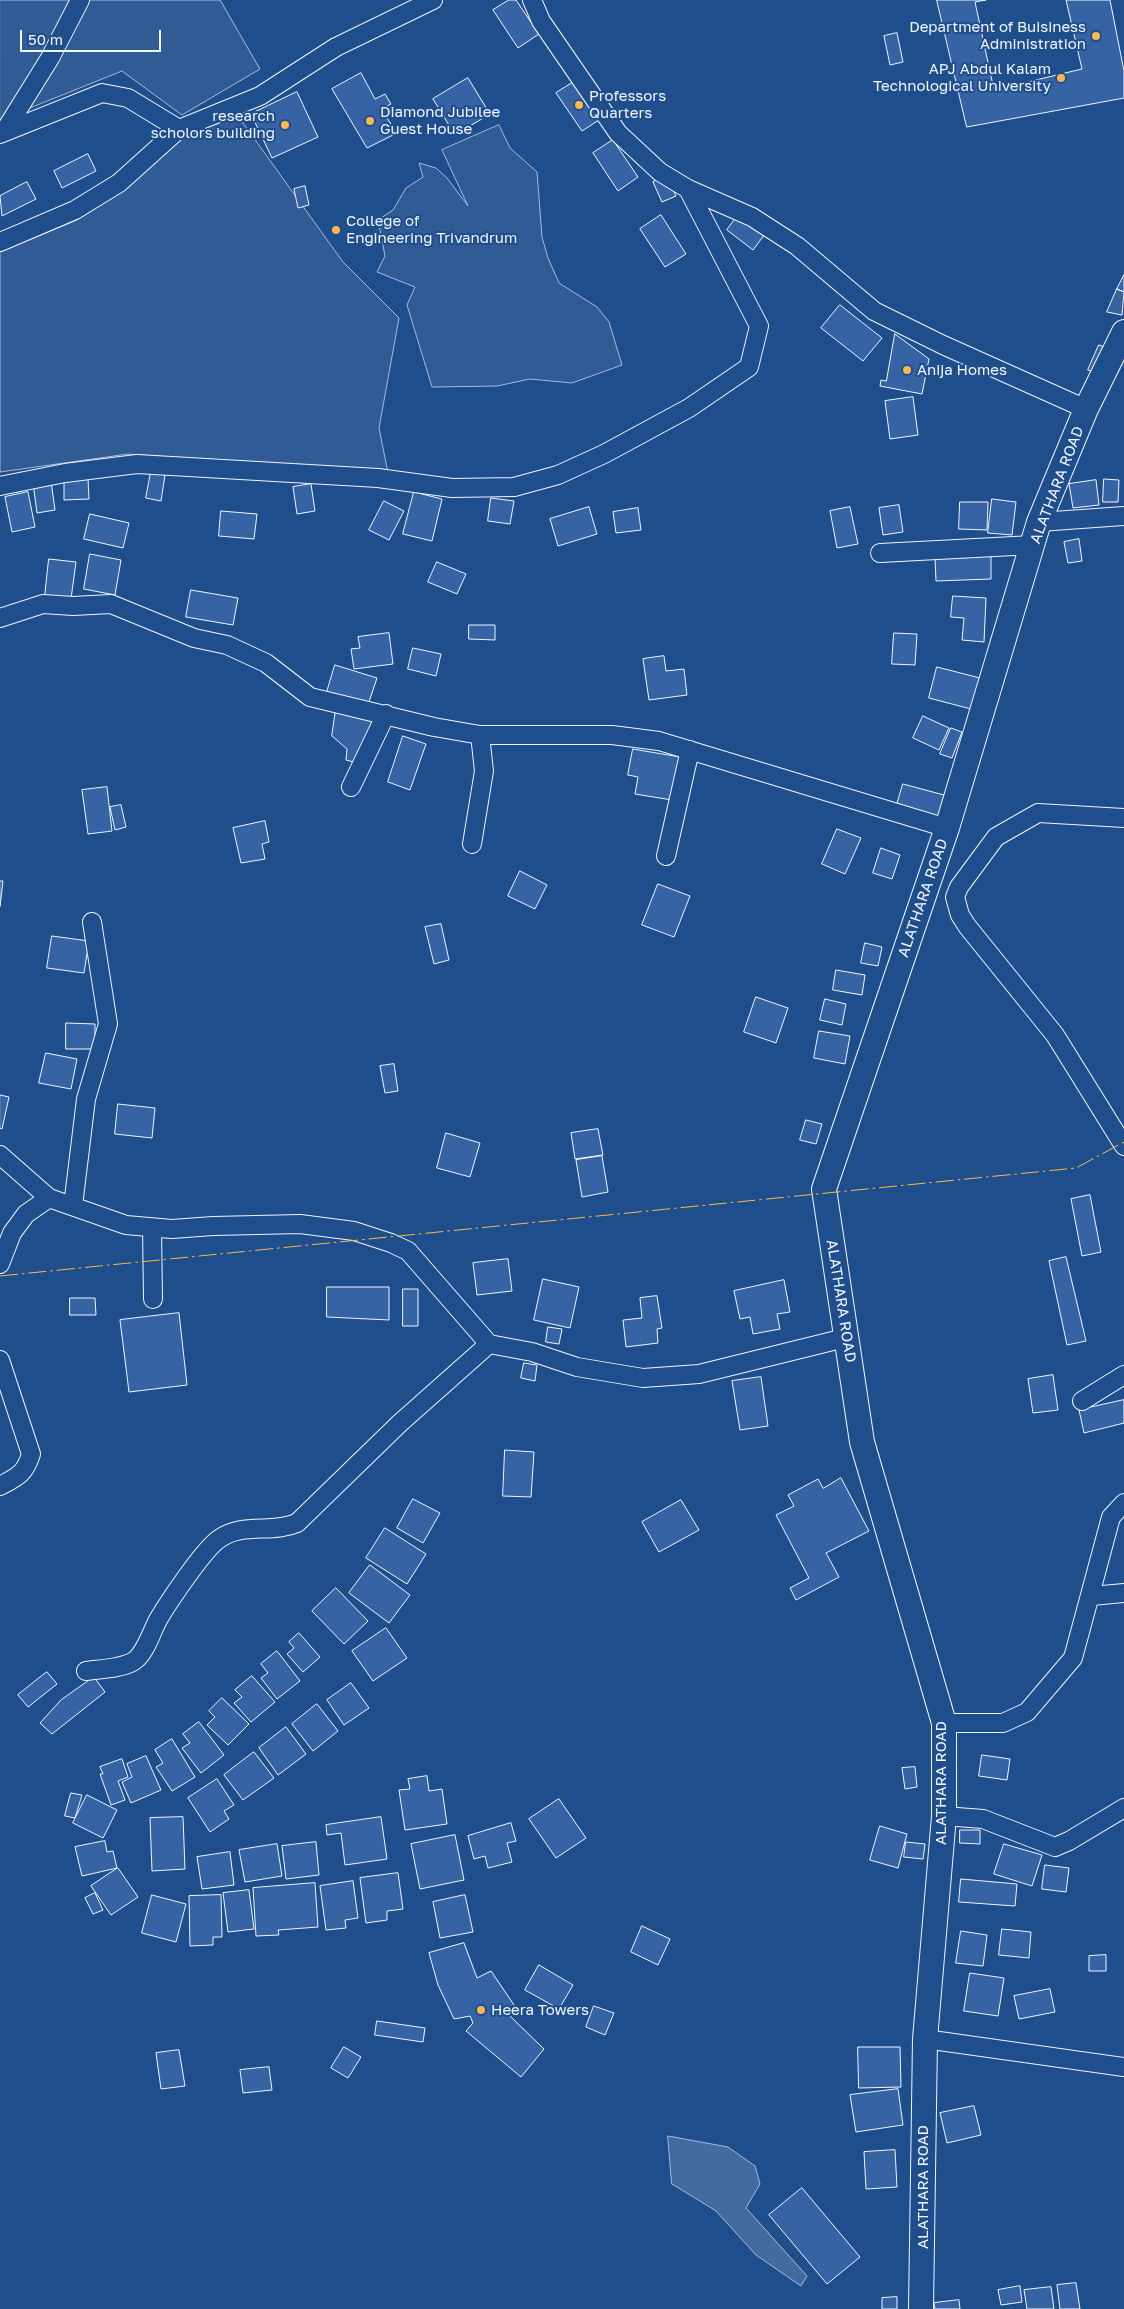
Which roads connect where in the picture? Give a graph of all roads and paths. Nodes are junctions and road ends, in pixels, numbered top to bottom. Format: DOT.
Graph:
graph roads {
  1 [pos="80,0"];
  2 [pos="433,0"];
  3 [pos="532,0"];
  4 [pos="178,129"];
  5 [pos="2,133"];
  6 [pos="688,189"];
  7 [pos="0,242"];
  8 [pos="1124,332"];
  9 [pos="1086,409"];
  10 [pos="0,486"];
  11 [pos="1124,516"];
  12 [pos="1039,522"];
  13 [pos="1033,545"];
  14 [pos="880,553"];
  15 [pos="0,618"];
  16 [pos="386,714"];
  17 [pos="480,735"];
  18 [pos="690,750"];
  19 [pos="351,787"];
  20 [pos="1124,818"];
  21 [pos="947,828"];
  22 [pos="472,844"];
  23 [pos="666,856"];
  24 [pos="92,922"];
  25 [pos="1124,1146"];
  26 [pos="0,1155"];
  27 [pos="49,1198"];
  28 [pos="73,1206"];
  29 [pos="152,1227"];
  30 [pos="0,1264"];
  31 [pos="153,1299"];
  32 [pos="845,1338"];
  33 [pos="489,1344"];
  34 [pos="0,1360"];
  35 [pos="1124,1375"];
  36 [pos="1082,1401"];
  37 [pos="0,1486"];
  38 [pos="1124,1503"];
  39 [pos="1124,1593"];
  40 [pos="1092,1596"];
  41 [pos="86,1671"];
  42 [pos="944,1723"];
  43 [pos="1124,1808"];
  44 [pos="944,1816"];
  45 [pos="924,2039"];
  46 [pos="1124,2067"];
  47 [pos="921,2309"];
  1 -- 5 [label="street"];
  2 -- 4 [label="street"];
  3 -- 6 [label="street"];
  4 -- 5 [label="street"];
  4 -- 7 [label="street"];
  6 -- 9 [label="street"];
  6 -- 10 [label="street"];
  8 -- 9 [label="street, ALATHARA ROAD"];
  9 -- 12 [label="street, ALATHARA ROAD"];
  11 -- 12 [label="street"];
  12 -- 13 [label="street, ALATHARA ROAD"];
  13 -- 14 [label="street"];
  13 -- 21 [label="street, ALATHARA ROAD"];
  15 -- 16 [label="street"];
  16 -- 17 [label="street"];
  16 -- 19 [label="street"];
  17 -- 18 [label="street"];
  17 -- 22 [label="street"];
  18 -- 21 [label="street"];
  18 -- 23 [label="street"];
  20 -- 25 [label="street"];
  21 -- 32 [label="street, ALATHARA ROAD"];
  24 -- 28 [label="street"];
  26 -- 27 [label="street"];
  27 -- 28 [label="street"];
  27 -- 30 [label="street"];
  28 -- 29 [label="street"];
  29 -- 31 [label="street"];
  29 -- 33 [label="street"];
  32 -- 33 [label="street"];
  32 -- 42 [label="street, ALATHARA ROAD"];
  33 -- 41 [label="street"];
  34 -- 37 [label="street"];
  35 -- 36 [label="street"];
  38 -- 40 [label="street"];
  39 -- 40 [label="street"];
  40 -- 42 [label="street"];
  42 -- 44 [label="street, ALATHARA ROAD"];
  43 -- 44 [label="street"];
  44 -- 45 [label="street, ALATHARA ROAD"];
  45 -- 46 [label="street"];
  45 -- 47 [label="street, ALATHARA ROAD"];
}
